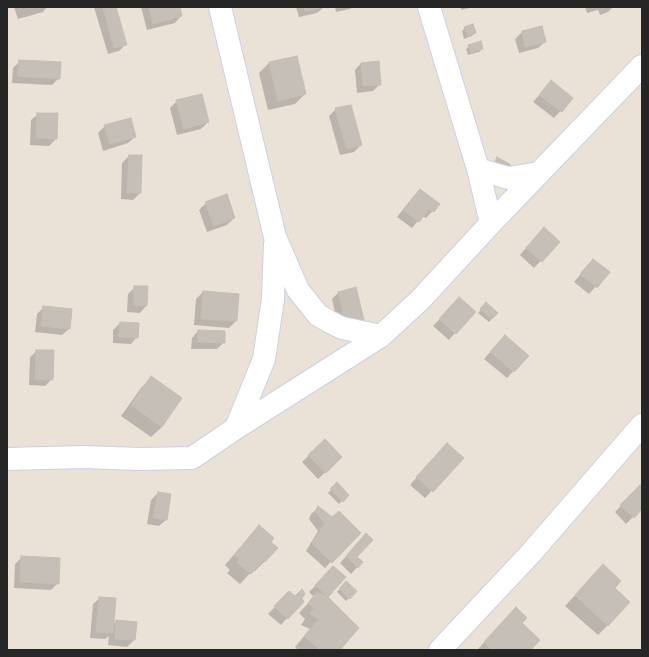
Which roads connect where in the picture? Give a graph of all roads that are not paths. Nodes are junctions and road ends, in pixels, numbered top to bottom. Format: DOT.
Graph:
graph roads {
  1 [pos="220,7"];
  2 [pos="429,7"];
  3 [pos="642,66"];
  4 [pos="478,169"];
  5 [pos="539,173"];
  6 [pos="491,223"];
  7 [pos="275,237"];
  8 [pos="381,336"];
  9 [pos="642,425"];
  10 [pos="236,428"];
  11 [pos="7,459"];
  12 [pos="440,650"];
  1 -- 7 [label="street"];
  2 -- 4 [label="street"];
  3 -- 5 [label="street"];
  4 -- 5 [label="street"];
  4 -- 6 [label="street"];
  5 -- 6 [label="street"];
  6 -- 8 [label="street"];
  7 -- 8 [label="street"];
  7 -- 10 [label="street"];
  8 -- 10 [label="street"];
  9 -- 12 [label="street"];
  10 -- 11 [label="street"];
}
